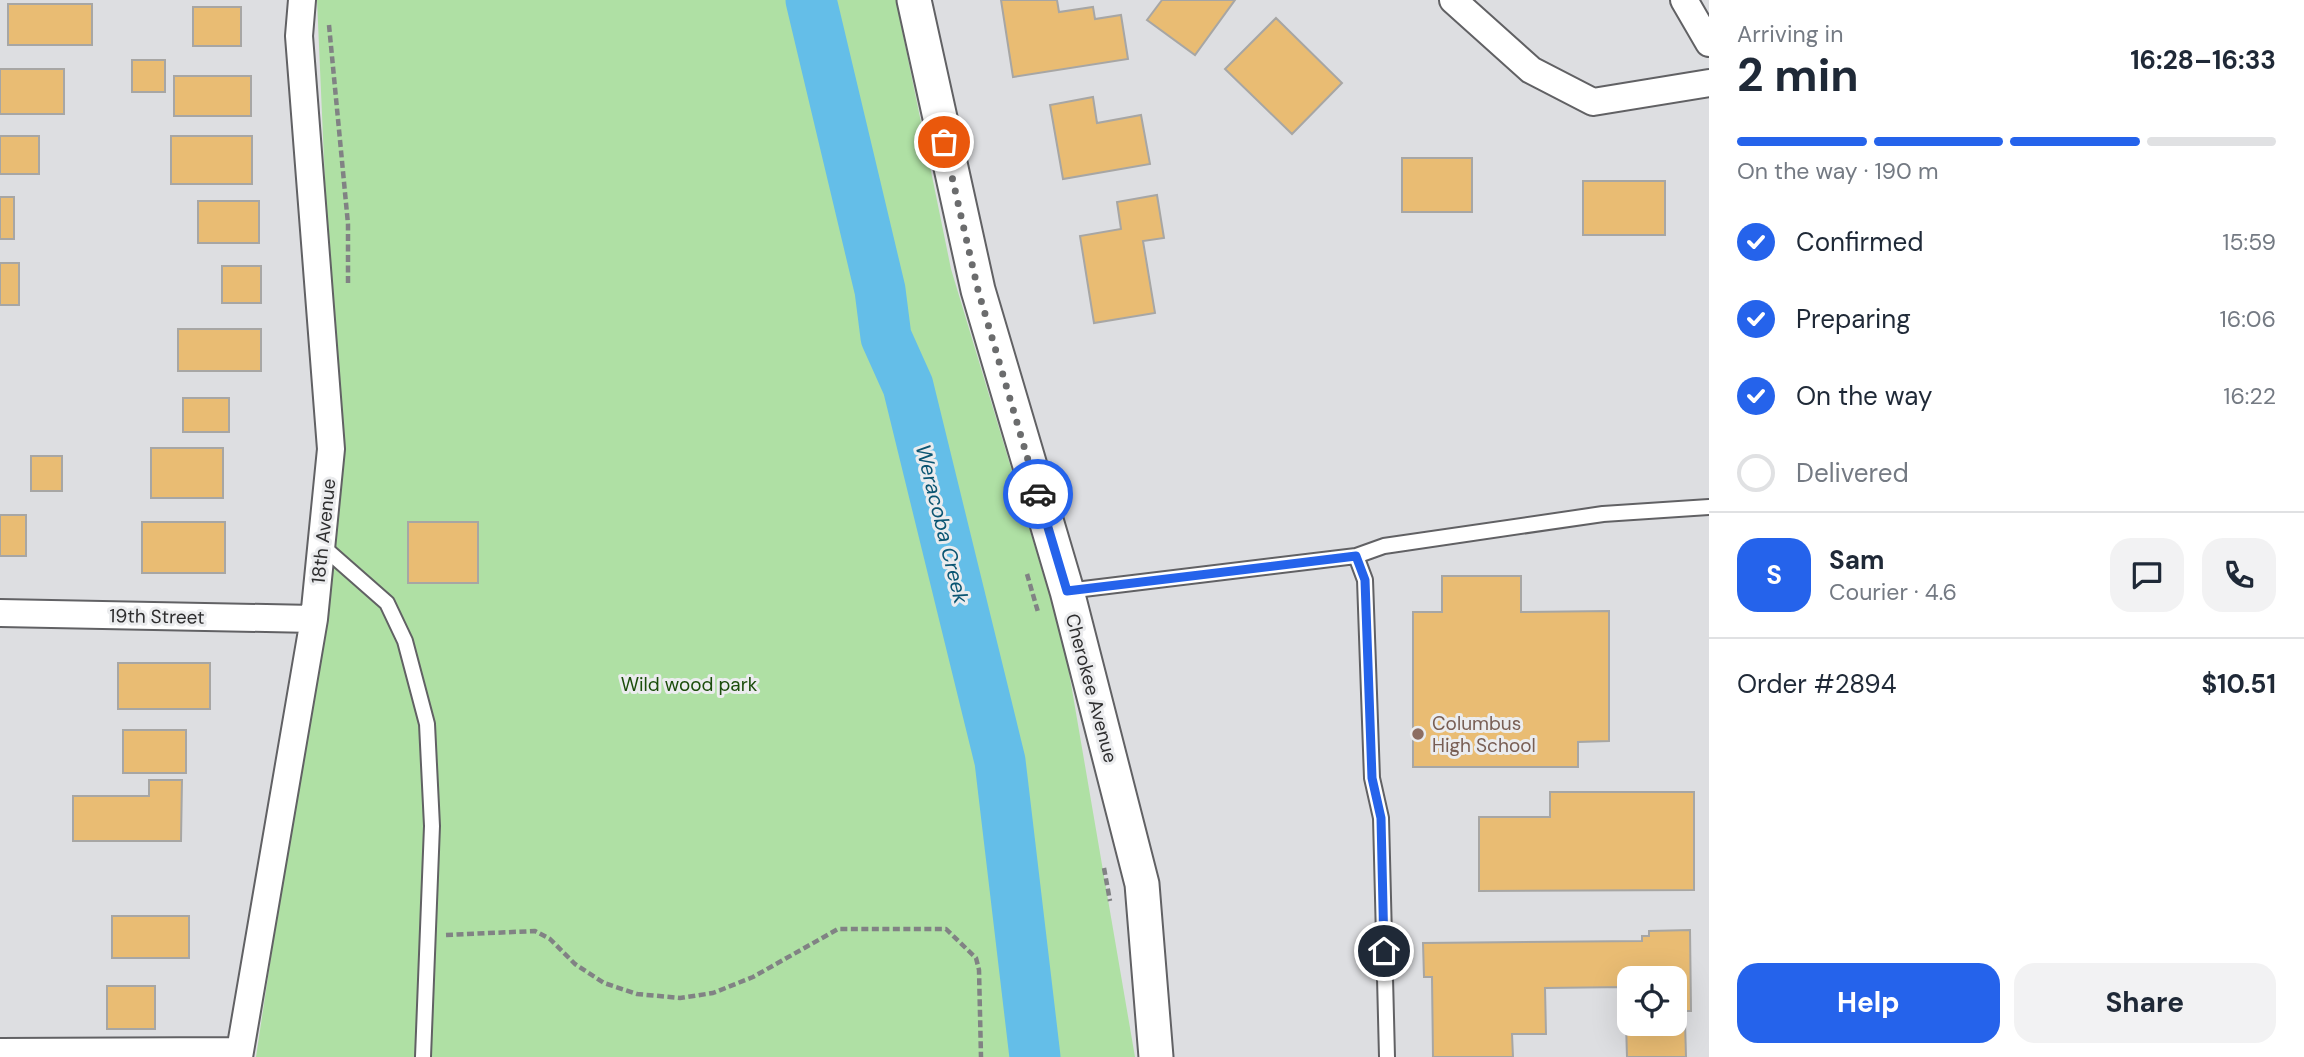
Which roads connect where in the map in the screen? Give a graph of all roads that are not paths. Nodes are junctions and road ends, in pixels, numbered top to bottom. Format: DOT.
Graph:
graph roads {
  1 [pos="302,0"];
  2 [pos="914,0"];
  3 [pos="1453,0"];
  4 [pos="1684,0"];
  5 [pos="1709,43"];
  6 [pos="1709,83"];
  7 [pos="1709,507"];
  8 [pos="321,545"];
  9 [pos="1356,556"];
  10 [pos="1067,591"];
  11 [pos="0,612"];
  12 [pos="314,619"];
  13 [pos="0,1052"];
  14 [pos="239,1054"];
  15 [pos="423,1057"];
  16 [pos="1156,1057"];
  17 [pos="1387,1057"];
  1 -- 8 [label="street, 18th Avenue"];
  2 -- 10 [label="street, Cherokee Avenue"];
  3 -- 6 [label="street"];
  4 -- 5 [label="street"];
  7 -- 9 [label="lane"];
  8 -- 12 [label="street, 18th Avenue"];
  8 -- 15 [label="lane"];
  9 -- 10 [label="lane"];
  9 -- 17 [label="lane"];
  10 -- 16 [label="street, Cherokee Avenue"];
  11 -- 12 [label="street, 19th Street"];
  12 -- 14 [label="street, 18th Avenue"];
  13 -- 14 [label="street"];
}
